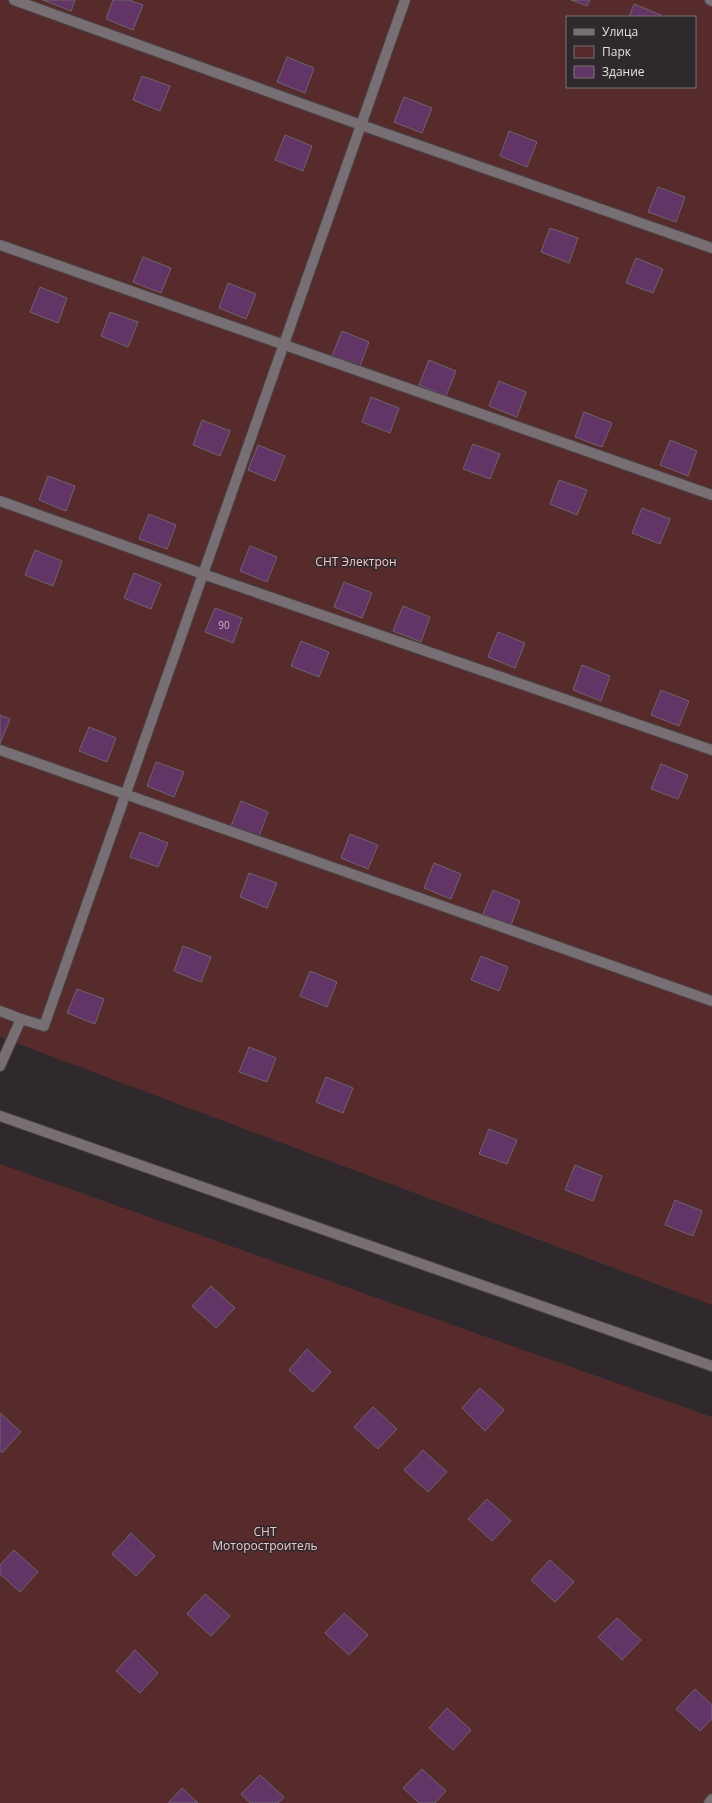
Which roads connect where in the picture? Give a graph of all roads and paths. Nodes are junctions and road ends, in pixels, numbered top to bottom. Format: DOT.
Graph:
graph roads {
  1 [pos="14,0"];
  2 [pos="405,0"];
  3 [pos="361,125"];
  4 [pos="0,245"];
  5 [pos="712,248"];
  6 [pos="283,346"];
  7 [pos="712,495"];
  8 [pos="0,501"];
  9 [pos="203,574"];
  10 [pos="0,750"];
  11 [pos="712,750"];
  12 [pos="126,794"];
  13 [pos="712,1001"];
  14 [pos="0,1011"];
  15 [pos="21,1019"];
  16 [pos="0,1066"];
  17 [pos="0,1116"];
  18 [pos="712,1366"];
  19 [pos="712,1799"];
  20 [pos="709,1803"];
  1 -- 3 [label="street"];
  2 -- 3 [label="street"];
  3 -- 5 [label="street"];
  3 -- 6 [label="street"];
  4 -- 6 [label="street"];
  6 -- 7 [label="street"];
  6 -- 9 [label="street"];
  8 -- 9 [label="street"];
  9 -- 11 [label="street"];
  9 -- 12 [label="street"];
  10 -- 12 [label="street"];
  12 -- 13 [label="street"];
  12 -- 15 [label="street"];
  14 -- 15 [label="street"];
  15 -- 16 [label="street"];
  17 -- 18 [label="street"];
  19 -- 20 [label="street"];
}
